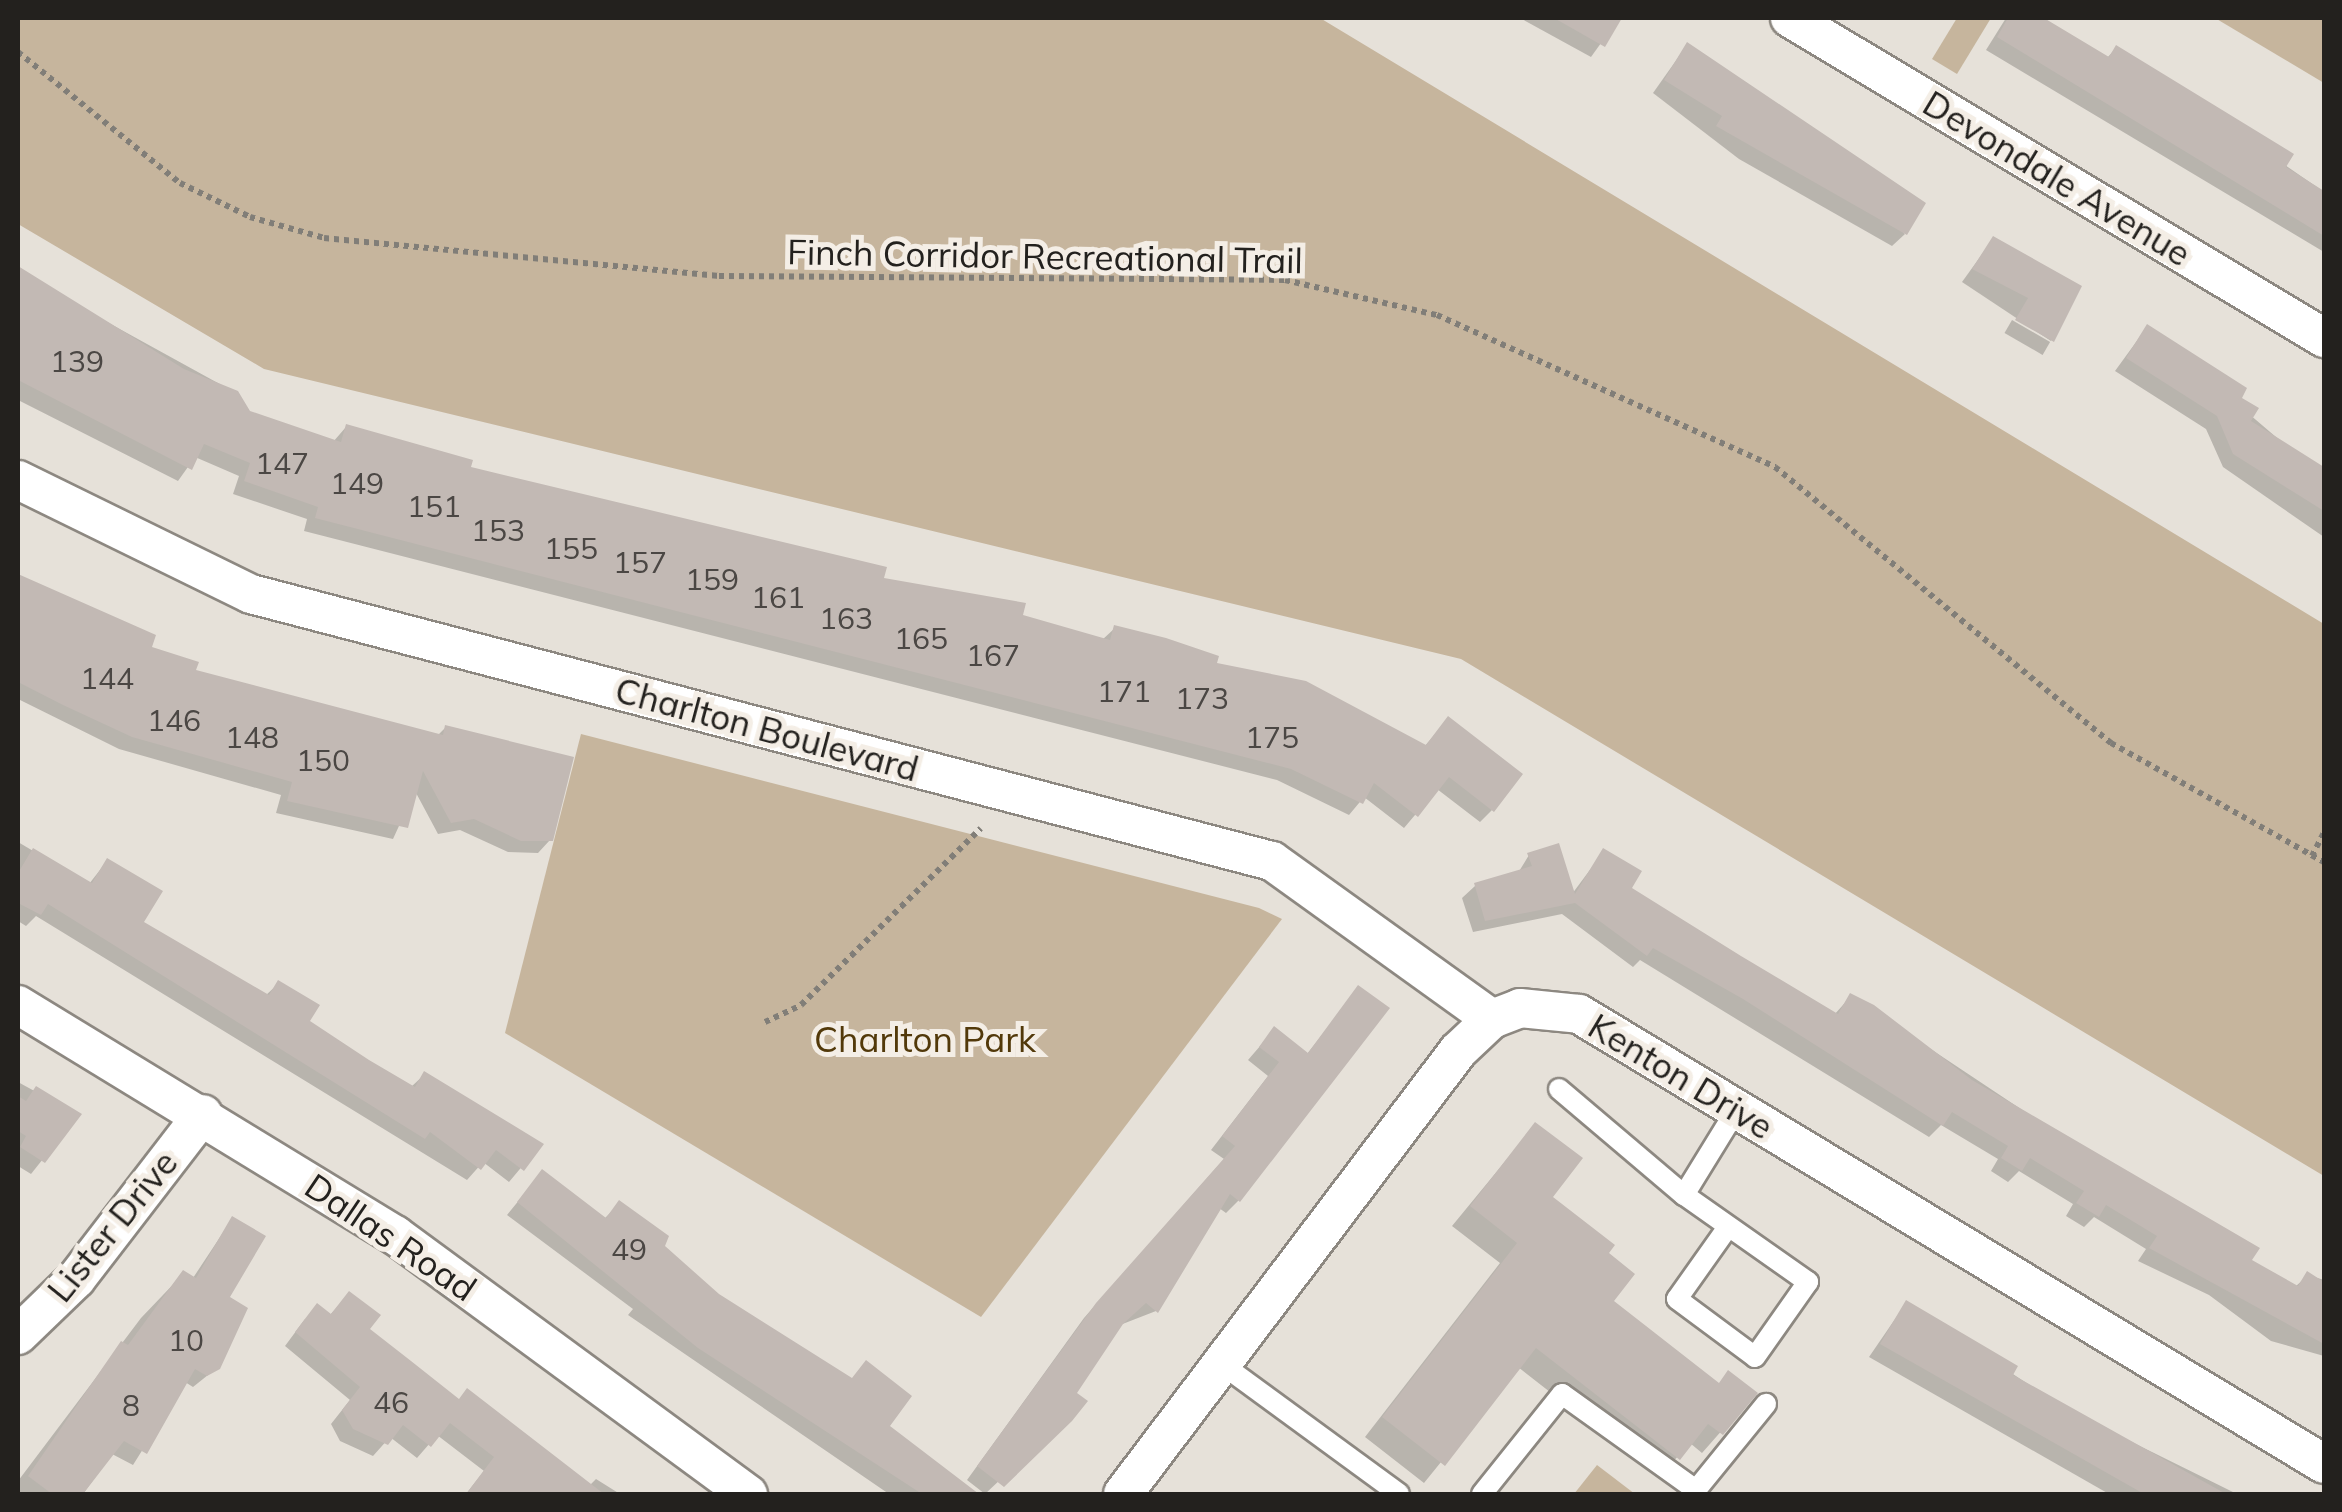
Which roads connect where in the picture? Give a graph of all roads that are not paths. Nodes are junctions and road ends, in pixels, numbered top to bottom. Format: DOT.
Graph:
graph roads {
  1 [pos="1790,18"];
  2 [pos="2324,338"];
  3 [pos="18,480"];
  4 [pos="18,1005"];
  5 [pos="1492,1019"];
  6 [pos="1559,1089"];
  7 [pos="1737,1109"];
  8 [pos="203,1114"];
  9 [pos="1684,1194"];
  10 [pos="1728,1227"];
  11 [pos="18,1335"];
  12 [pos="1223,1365"];
  13 [pos="1766,1404"];
  14 [pos="2324,1464"];
  15 [pos="748,1494"];
  16 [pos="1123,1494"];
  17 [pos="1399,1494"];
  18 [pos="1482,1494"];
  1 -- 2 [label="street, Devondale Avenue"];
  3 -- 5 [label="street, Charlton Boulevard"];
  4 -- 8 [label="street, Dallas Road"];
  5 -- 7 [label="street, Kenton Drive"];
  5 -- 12 [label="street"];
  6 -- 9 [label="lane"];
  7 -- 9 [label="lane"];
  7 -- 14 [label="street, Kenton Drive"];
  8 -- 11 [label="street, Lister Drive"];
  8 -- 15 [label="street, Dallas Road"];
  9 -- 10 [label="lane"];
  10 -- 10 [label="lane"];
  12 -- 16 [label="street"];
  12 -- 17 [label="lane"];
  13 -- 18 [label="lane"];
}
